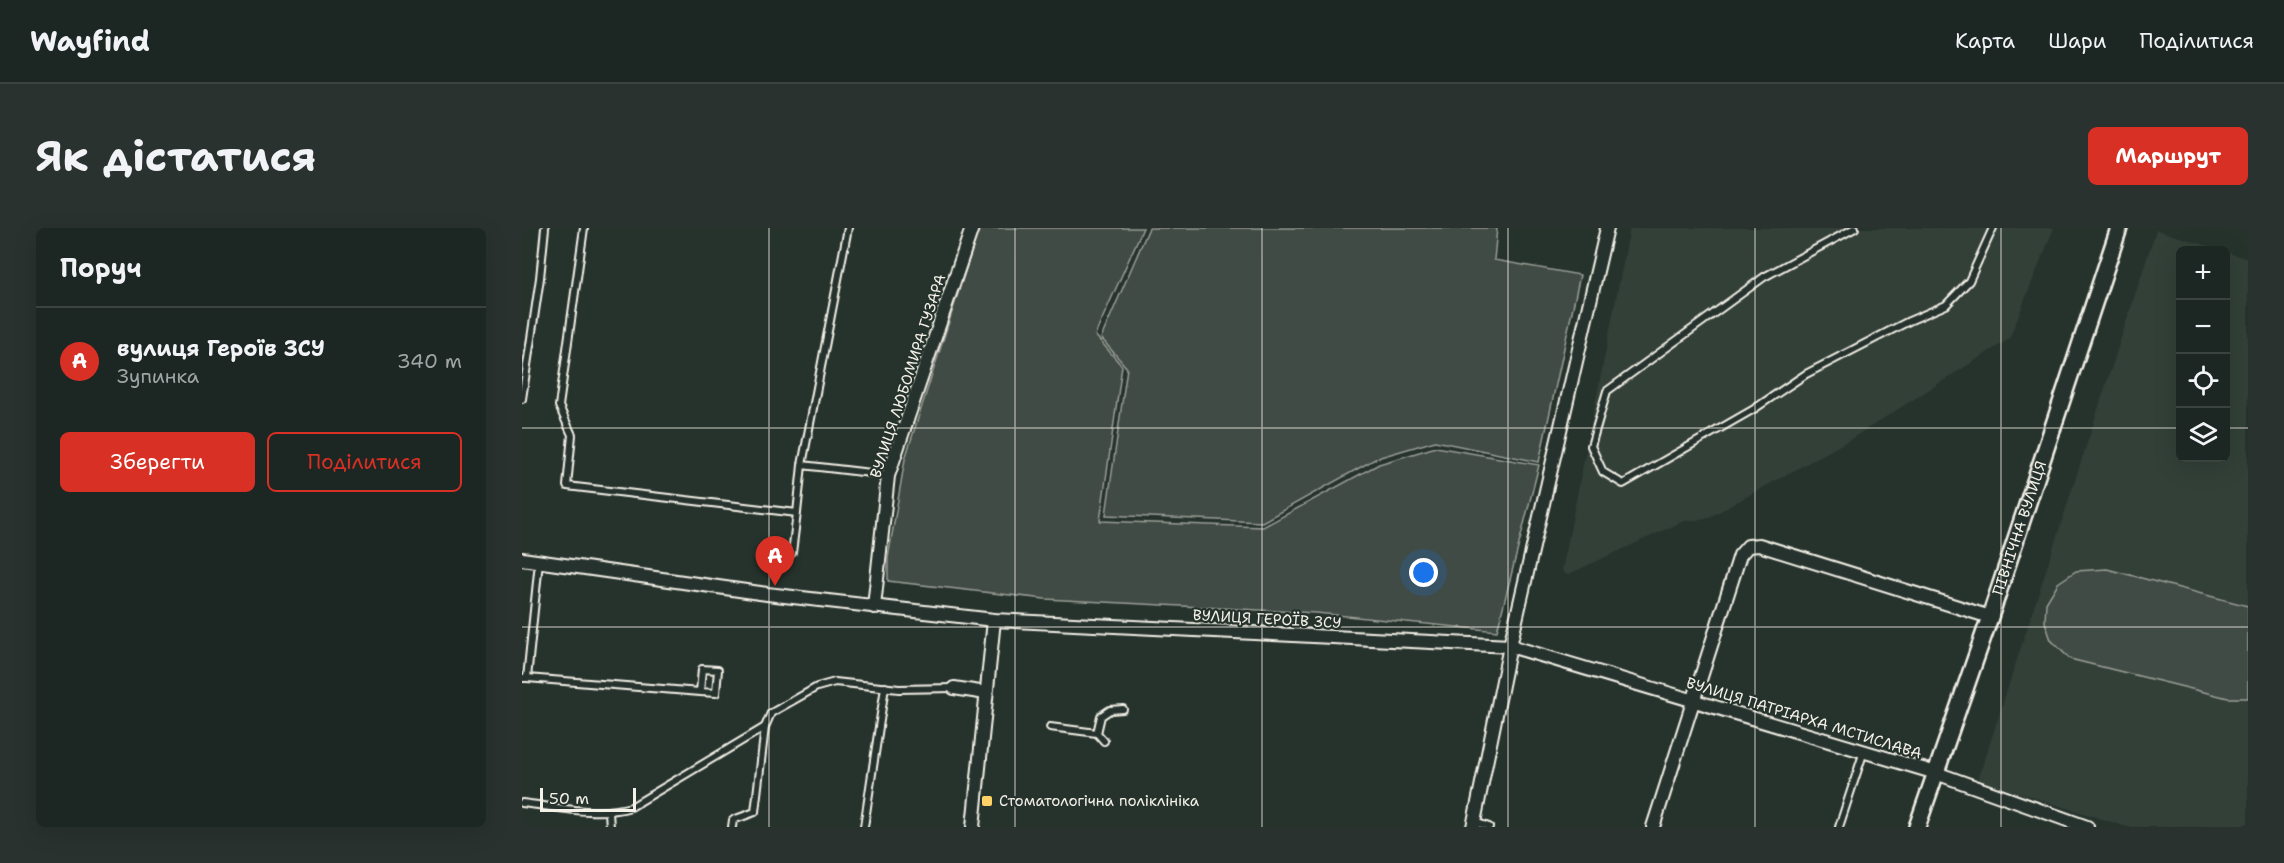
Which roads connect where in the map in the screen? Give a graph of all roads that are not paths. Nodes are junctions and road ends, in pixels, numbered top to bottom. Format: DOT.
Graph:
graph roads {
  1 [pos="545,228"];
  2 [pos="584,228"];
  3 [pos="848,228"];
  4 [pos="972,228"];
  5 [pos="1607,228"];
  6 [pos="1855,228"];
  7 [pos="1993,228"];
  8 [pos="2119,228"];
  9 [pos="522,399"];
  10 [pos="802,465"];
  11 [pos="888,476"];
  12 [pos="797,513"];
  13 [pos="792,553"];
  14 [pos="522,559"];
  15 [pos="539,561"];
  16 [pos="874,607"];
  17 [pos="1990,617"];
  18 [pos="994,620"];
  19 [pos="1510,646"];
  20 [pos="525,678"];
  21 [pos="885,687"];
  22 [pos="954,688"];
  23 [pos="700,692"];
  24 [pos="986,693"];
  25 [pos="1693,700"];
  26 [pos="1123,710"];
  27 [pos="765,727"];
  28 [pos="1050,727"];
  29 [pos="1097,733"];
  30 [pos="1104,741"];
  31 [pos="1864,752"];
  32 [pos="1936,773"];
  33 [pos="522,803"];
  34 [pos="609,812"];
  35 [pos="1474,824"];
  36 [pos="610,827"];
  37 [pos="732,827"];
  38 [pos="864,827"];
  39 [pos="973,827"];
  40 [pos="1489,827"];
  41 [pos="1653,827"];
  42 [pos="1839,827"];
  43 [pos="1917,827"];
  44 [pos="2087,827"];
  1 -- 9 [label="lane"];
  2 -- 12 [label="lane"];
  3 -- 10 [label="lane"];
  4 -- 11 [label="street, ВУЛИЦЯ ЛЮБОМИРА ГУЗАРА"];
  5 -- 19 [label="street"];
  6 -- 7 [label="lane"];
  8 -- 17 [label="street, ПІВНІЧНА ВУЛИЦЯ"];
  10 -- 11 [label="lane"];
  10 -- 12 [label="lane"];
  11 -- 16 [label="street, ВУЛИЦЯ ЛЮБОМИРА ГУЗАРА"];
  12 -- 13 [label="lane"];
  14 -- 15 [label="street, ВУЛИЦЯ ГЕРОЇВ ЗСУ"];
  15 -- 16 [label="street, ВУЛИЦЯ ГЕРОЇВ ЗСУ"];
  15 -- 20 [label="lane"];
  16 -- 18 [label="street, ВУЛИЦЯ ГЕРОЇВ ЗСУ"];
  17 -- 25 [label="street"];
  17 -- 32 [label="street, ПІВНІЧНА ВУЛИЦЯ"];
  18 -- 19 [label="street, ВУЛИЦЯ ГЕРОЇВ ЗСУ"];
  18 -- 24 [label="street"];
  19 -- 25 [label="street, ВУЛИЦЯ ПАТРІАРХА МСТИСЛАВА"];
  19 -- 35 [label="street"];
  20 -- 23 [label="lane"];
  21 -- 22 [label="lane"];
  21 -- 27 [label="lane"];
  21 -- 38 [label="lane"];
  22 -- 24 [label="street"];
  23 -- 23 [label="lane"];
  24 -- 39 [label="street"];
  25 -- 31 [label="street, ВУЛИЦЯ ПАТРІАРХА МСТИСЛАВА"];
  25 -- 41 [label="street"];
  26 -- 29 [label="lane"];
  27 -- 34 [label="lane"];
  27 -- 37 [label="lane"];
  28 -- 29 [label="lane"];
  29 -- 30 [label="lane"];
  31 -- 32 [label="street, ВУЛИЦЯ ПАТРІАРХА МСТИСЛАВА"];
  31 -- 42 [label="lane"];
  32 -- 43 [label="street, ПІВНІЧНА ВУЛИЦЯ"];
  32 -- 44 [label="street, ВУЛИЦЯ ПАТРІАРХА МСТИСЛАВА"];
  33 -- 34 [label="lane"];
  34 -- 36 [label="lane"];
  35 -- 40 [label="lane"];
}
